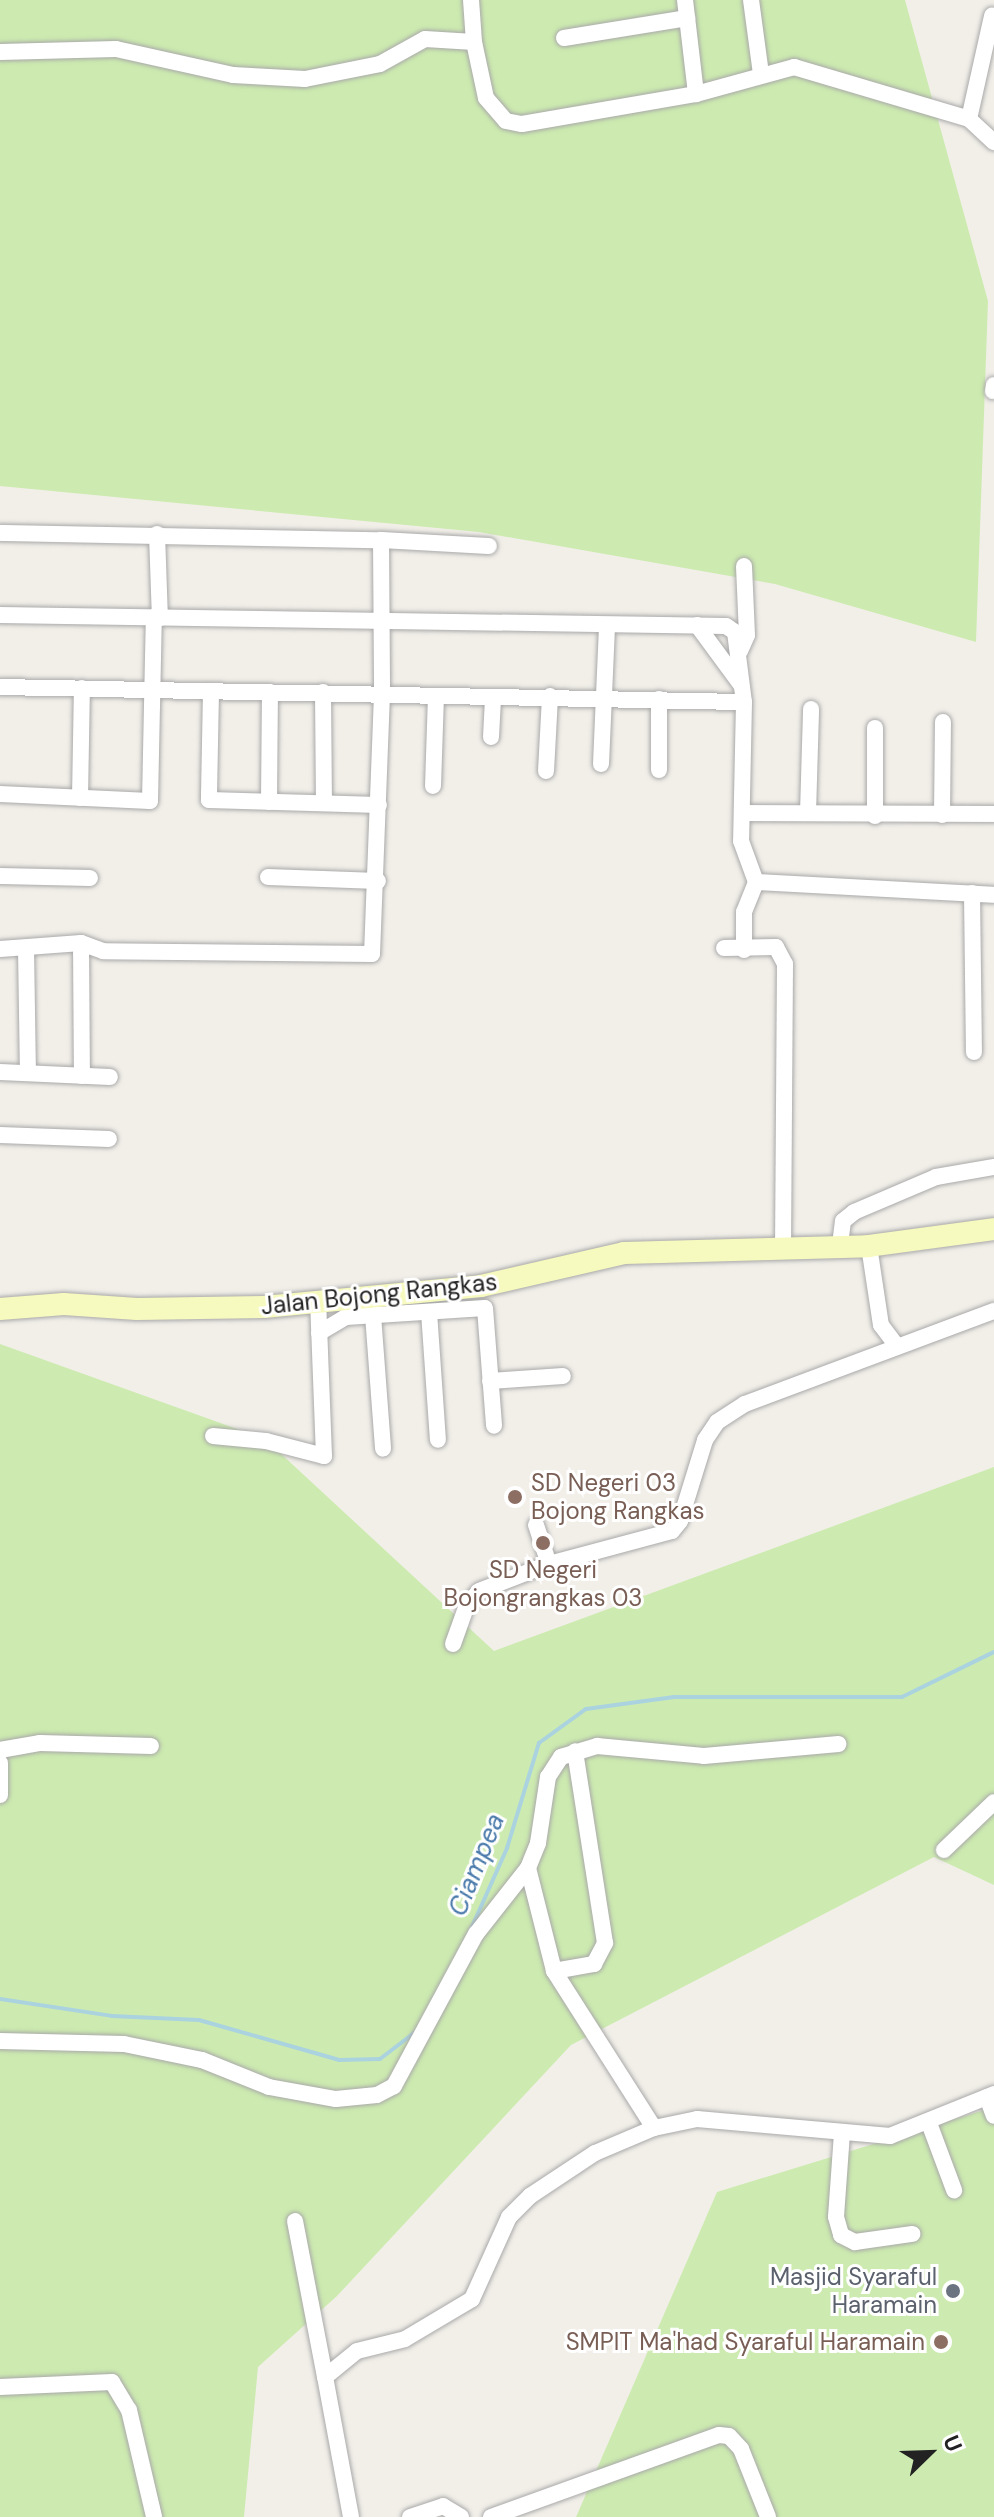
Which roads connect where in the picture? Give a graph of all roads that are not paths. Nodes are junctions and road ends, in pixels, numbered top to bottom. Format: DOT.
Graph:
graph roads {
  1 [pos="471,0"];
  2 [pos="685,0"];
  3 [pos="751,0"];
  4 [pos="992,16"];
  5 [pos="687,18"];
  6 [pos="564,38"];
  7 [pos="474,42"];
  8 [pos="0,52"];
  9 [pos="761,74"];
  10 [pos="696,94"];
  11 [pos="969,119"];
  12 [pos="994,142"];
  13 [pos="0,533"];
  14 [pos="157,534"];
  15 [pos="381,540"];
  16 [pos="489,546"];
  17 [pos="744,566"];
  18 [pos="0,615"];
  19 [pos="157,617"];
  20 [pos="381,621"];
  21 [pos="607,625"];
  22 [pos="697,625"];
  23 [pos="739,652"];
  24 [pos="0,687"];
  25 [pos="82,688"];
  26 [pos="153,691"];
  27 [pos="211,691"];
  28 [pos="270,692"];
  29 [pos="323,692"];
  30 [pos="382,694"];
  31 [pos="743,694"];
  32 [pos="436,696"];
  33 [pos="550,696"];
  34 [pos="604,697"];
  35 [pos="493,698"];
  36 [pos="659,699"];
  37 [pos="811,709"];
  38 [pos="943,722"];
  39 [pos="875,728"];
  40 [pos="491,737"];
  41 [pos="601,764"];
  42 [pos="659,770"];
  43 [pos="546,771"];
  44 [pos="433,786"];
  45 [pos="0,794"];
  46 [pos="80,798"];
  47 [pos="269,802"];
  48 [pos="324,803"];
  49 [pos="379,805"];
  50 [pos="742,813"];
  51 [pos="808,813"];
  52 [pos="994,814"];
  53 [pos="942,815"];
  54 [pos="875,816"];
  55 [pos="0,876"];
  56 [pos="268,877"];
  57 [pos="90,878"];
  58 [pos="378,881"];
  59 [pos="756,882"];
  60 [pos="972,893"];
  61 [pos="994,895"];
  62 [pos="81,943"];
  63 [pos="26,948"];
  64 [pos="724,948"];
  65 [pos="0,949"];
  66 [pos="744,950"];
  67 [pos="974,1052"];
  68 [pos="0,1072"];
  69 [pos="28,1073"];
  70 [pos="82,1076"];
  71 [pos="110,1077"];
  72 [pos="0,1135"];
  73 [pos="109,1139"];
  74 [pos="994,1167"];
  75 [pos="994,1229"];
  76 [pos="840,1245"];
  77 [pos="869,1246"];
  78 [pos="783,1247"];
  79 [pos="318,1301"];
  80 [pos="0,1309"];
  81 [pos="994,1311"];
  82 [pos="429,1312"];
  83 [pos="373,1315"];
  84 [pos="319,1333"];
  85 [pos="896,1345"];
  86 [pos="563,1376"];
  87 [pos="490,1381"];
  88 [pos="494,1426"];
  89 [pos="213,1436"];
  90 [pos="438,1440"];
  91 [pos="383,1449"];
  92 [pos="536,1525"];
  93 [pos="549,1564"];
  94 [pos="453,1644"];
  95 [pos="838,1744"];
  96 [pos="151,1746"];
  97 [pos="0,1750"];
  98 [pos="575,1751"];
  99 [pos="0,1763"];
  100 [pos="0,1795"];
  101 [pos="994,1802"];
  102 [pos="944,1850"];
  103 [pos="528,1868"];
  104 [pos="554,1971"];
  105 [pos="0,2041"];
  106 [pos="990,2095"];
  107 [pos="994,2116"];
  108 [pos="929,2123"];
  109 [pos="654,2128"];
  110 [pos="842,2133"];
  111 [pos="954,2190"];
  112 [pos="295,2221"];
  113 [pos="912,2234"];
  114 [pos="325,2377"];
  115 [pos="0,2387"];
  116 [pos="154,2517"];
  117 [pos="351,2517"];
  118 [pos="410,2517"];
  119 [pos="461,2517"];
  120 [pos="491,2517"];
  121 [pos="768,2517"];
  1 -- 7 [label="street"];
  2 -- 5 [label="street"];
  3 -- 9 [label="street"];
  4 -- 11 [label="street"];
  5 -- 6 [label="street"];
  5 -- 10 [label="street"];
  7 -- 8 [label="street"];
  7 -- 10 [label="street"];
  9 -- 10 [label="street"];
  9 -- 11 [label="street"];
  11 -- 12 [label="street"];
  13 -- 14 [label="street"];
  14 -- 15 [label="street"];
  14 -- 19 [label="street"];
  15 -- 16 [label="street"];
  15 -- 20 [label="street"];
  17 -- 23 [label="street"];
  18 -- 19 [label="street"];
  19 -- 20 [label="street"];
  19 -- 26 [label="street"];
  20 -- 21 [label="street"];
  20 -- 30 [label="street"];
  21 -- 22 [label="street"];
  21 -- 34 [label="street"];
  22 -- 23 [label="street"];
  22 -- 31 [label="street"];
  23 -- 31 [label="street"];
  24 -- 25 [label="street"];
  25 -- 26 [label="street"];
  25 -- 46 [label="street"];
  26 -- 27 [label="street"];
  26 -- 46 [label="street"];
  27 -- 28 [label="street"];
  27 -- 47 [label="street"];
  28 -- 29 [label="street"];
  28 -- 47 [label="street"];
  29 -- 30 [label="street"];
  29 -- 48 [label="street"];
  30 -- 32 [label="street"];
  30 -- 49 [label="street"];
  31 -- 36 [label="street"];
  31 -- 50 [label="street"];
  32 -- 35 [label="street"];
  32 -- 44 [label="street"];
  33 -- 34 [label="street"];
  33 -- 35 [label="street"];
  33 -- 43 [label="street"];
  34 -- 36 [label="street"];
  34 -- 41 [label="street"];
  35 -- 40 [label="street"];
  36 -- 42 [label="street"];
  37 -- 51 [label="street"];
  38 -- 53 [label="street"];
  39 -- 54 [label="street"];
  45 -- 46 [label="street"];
  47 -- 48 [label="street"];
  48 -- 49 [label="street"];
  49 -- 58 [label="street"];
  50 -- 51 [label="street"];
  50 -- 59 [label="street"];
  51 -- 54 [label="street"];
  52 -- 53 [label="street"];
  53 -- 54 [label="street"];
  55 -- 57 [label="street"];
  56 -- 58 [label="street"];
  58 -- 62 [label="street"];
  59 -- 60 [label="street"];
  59 -- 66 [label="street"];
  60 -- 61 [label="street"];
  60 -- 67 [label="street"];
  62 -- 63 [label="street"];
  62 -- 70 [label="street"];
  63 -- 65 [label="street"];
  63 -- 69 [label="street"];
  64 -- 66 [label="street"];
  66 -- 78 [label="street"];
  68 -- 69 [label="street"];
  69 -- 70 [label="street"];
  70 -- 71 [label="street"];
  72 -- 73 [label="street"];
  74 -- 76 [label="street"];
  75 -- 77 [label="main road, Jalan Bojong Rangkas"];
  76 -- 77 [label="main road, Jalan Bojong Rangkas"];
  76 -- 78 [label="main road, Jalan Bojong Rangkas"];
  77 -- 85 [label="street"];
  78 -- 79 [label="main road, Jalan Bojong Rangkas"];
  79 -- 80 [label="main road, Jalan Bojong Rangkas"];
  79 -- 84 [label="street"];
  81 -- 85 [label="street"];
  82 -- 83 [label="street"];
  82 -- 87 [label="street"];
  82 -- 90 [label="street"];
  83 -- 84 [label="street"];
  83 -- 91 [label="street"];
  84 -- 89 [label="street"];
  85 -- 93 [label="street"];
  86 -- 87 [label="street"];
  87 -- 88 [label="street"];
  92 -- 93 [label="street"];
  93 -- 94 [label="street"];
  95 -- 98 [label="street"];
  96 -- 97 [label="street"];
  98 -- 103 [label="street"];
  98 -- 104 [label="street"];
  99 -- 100 [label="street"];
  101 -- 102 [label="street"];
  103 -- 104 [label="street"];
  103 -- 105 [label="street"];
  104 -- 109 [label="street"];
  106 -- 107 [label="street"];
  106 -- 108 [label="street"];
  108 -- 110 [label="street"];
  108 -- 111 [label="street"];
  109 -- 110 [label="street"];
  109 -- 114 [label="street"];
  110 -- 113 [label="street"];
  112 -- 114 [label="street"];
  114 -- 117 [label="street"];
  115 -- 116 [label="street"];
  118 -- 119 [label="street"];
  120 -- 121 [label="street"];
}
